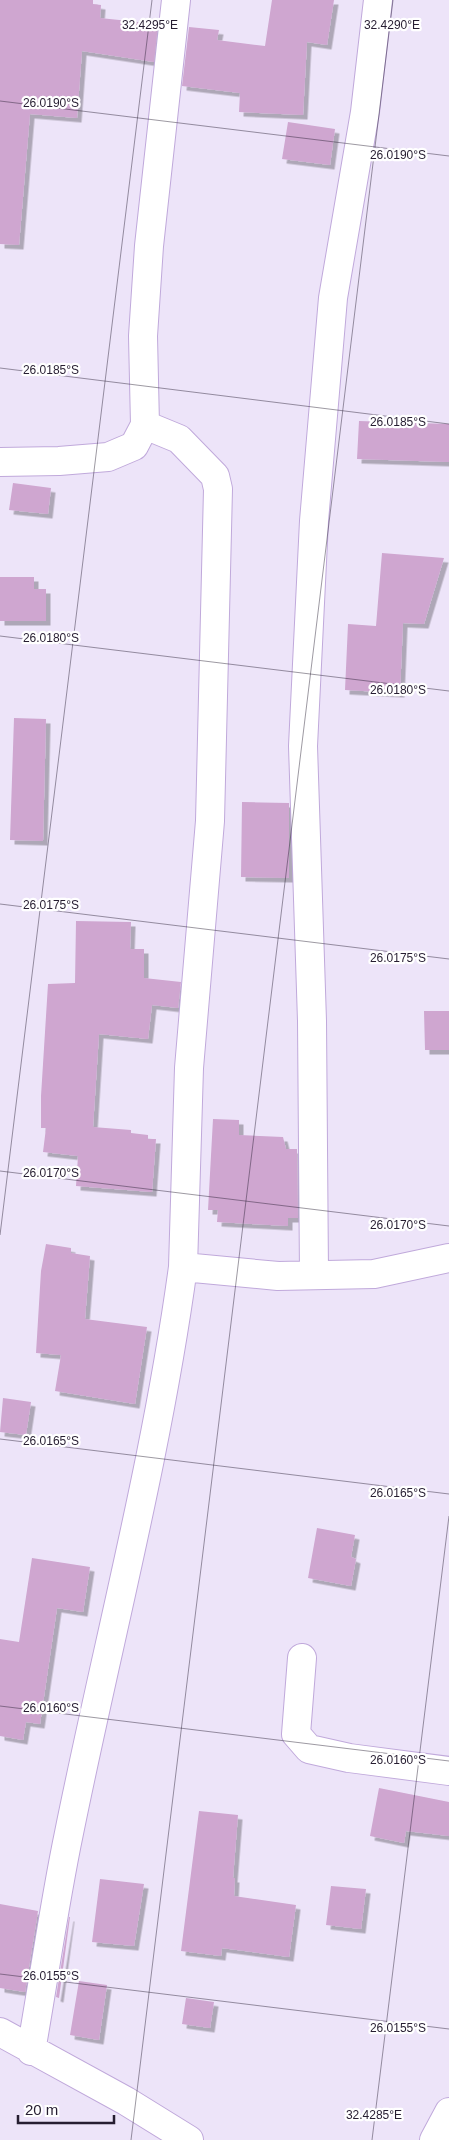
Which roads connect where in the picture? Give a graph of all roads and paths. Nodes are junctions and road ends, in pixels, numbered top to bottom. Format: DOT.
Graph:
graph roads {
  1 [pos="176,0"];
  2 [pos="378,0"];
  3 [pos="145,425"];
  4 [pos="0,462"];
  5 [pos="449,1258"];
  6 [pos="183,1267"];
  7 [pos="314,1274"];
  8 [pos="302,1658"];
  9 [pos="449,1771"];
  10 [pos="0,2032"];
  11 [pos="31,2050"];
  12 [pos="449,2112"];
  13 [pos="189,2140"];
  14 [pos="434,2140"];
  1 -- 3 [label="street"];
  2 -- 7 [label="street"];
  3 -- 4 [label="street"];
  3 -- 6 [label="street"];
  5 -- 7 [label="street"];
  6 -- 7 [label="street"];
  6 -- 11 [label="street"];
  8 -- 9 [label="street"];
  10 -- 11 [label="street"];
  11 -- 13 [label="street"];
  12 -- 14 [label="street"];
}
